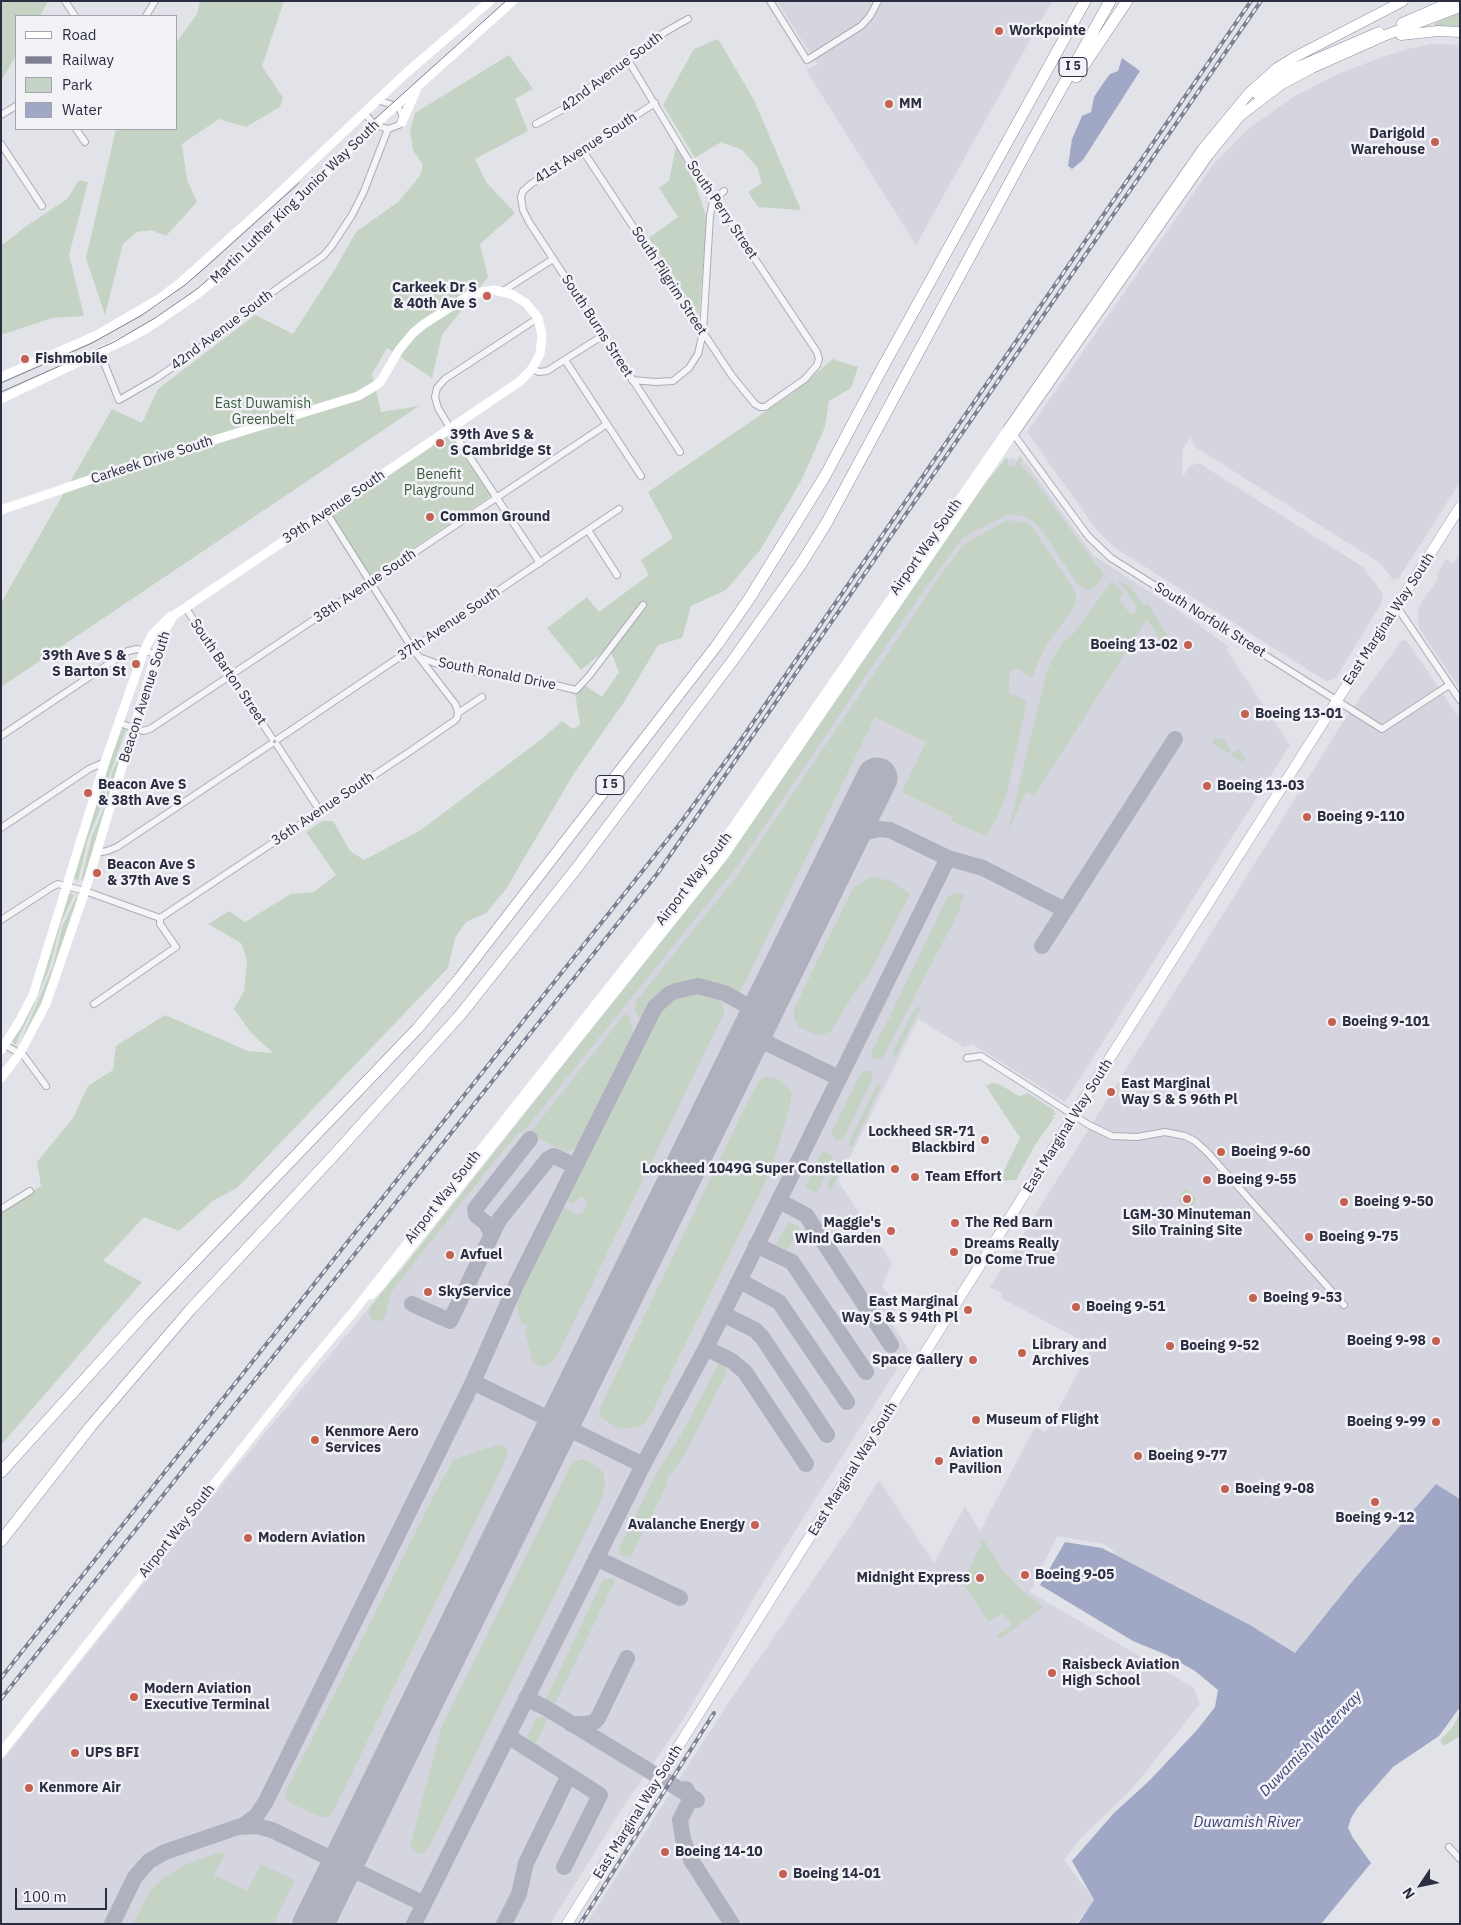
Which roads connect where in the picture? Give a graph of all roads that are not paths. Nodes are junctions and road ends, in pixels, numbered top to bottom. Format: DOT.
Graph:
graph roads {
  1 [pos="155,1"];
  2 [pos="490,1"];
  3 [pos="513,1"];
  4 [pos="770,1"];
  5 [pos="878,1"];
  6 [pos="1085,1"];
  7 [pos="1110,1"];
  8 [pos="1127,1"];
  9 [pos="1403,1"];
  10 [pos="1453,1"];
  11 [pos="68,3"];
  12 [pos="1460,7"];
  13 [pos="74,15"];
  14 [pos="147,15"];
  15 [pos="688,19"];
  16 [pos="1460,32"];
  17 [pos="1366,45"];
  18 [pos="628,60"];
  19 [pos="420,84"];
  20 [pos="378,100"];
  21 [pos="655,103"];
  22 [pos="396,106"];
  23 [pos="15,107"];
  24 [pos="1236,110"];
  25 [pos="364,113"];
  26 [pos="1,116"];
  27 [pos="402,122"];
  28 [pos="536,124"];
  29 [pos="375,125"];
  30 [pos="388,129"];
  31 [pos="77,130"];
  32 [pos="1036,134"];
  33 [pos="85,142"];
  34 [pos="1,144"];
  35 [pos="583,151"];
  36 [pos="724,192"];
  37 [pos="521,197"];
  38 [pos="713,201"];
  39 [pos="42,206"];
  40 [pos="553,259"];
  41 [pos="503,291"];
  42 [pos="538,318"];
  43 [pos="703,332"];
  44 [pos="602,336"];
  45 [pos="100,353"];
  46 [pos="565,360"];
  47 [pos="532,369"];
  48 [pos="1,377"];
  49 [pos="632,380"];
  50 [pos="1,398"];
  51 [pos="760,407"];
  52 [pos="607,424"];
  53 [pos="451,428"];
  54 [pos="1011,431"];
  55 [pos="680,452"];
  56 [pos="641,476"];
  57 [pos="498,497"];
  58 [pos="1460,507"];
  59 [pos="620,509"];
  60 [pos="1,510"];
  61 [pos="326,512"];
  62 [pos="588,530"];
  63 [pos="540,563"];
  64 [pos="617,575"];
  65 [pos="370,582"];
  66 [pos="643,605"];
  67 [pos="185,607"];
  68 [pos="1397,607"];
  69 [pos="174,616"];
  70 [pos="412,648"];
  71 [pos="144,651"];
  72 [pos="156,654"];
  73 [pos="419,657"];
  74 [pos="230,675"];
  75 [pos="1449,685"];
  76 [pos="482,697"];
  77 [pos="1337,700"];
  78 [pos="1460,700"];
  79 [pos="458,713"];
  80 [pos="120,723"];
  81 [pos="135,728"];
  82 [pos="1,736"];
  83 [pos="274,741"];
  84 [pos="105,762"];
  85 [pos="320,811"];
  86 [pos="1,828"];
  87 [pos="96,852"];
  88 [pos="67,886"];
  89 [pos="85,892"];
  90 [pos="160,918"];
  91 [pos="1,920"];
  92 [pos="94,1004"];
  93 [pos="3,1047"];
  94 [pos="20,1053"];
  95 [pos="967,1058"];
  96 [pos="1,1078"];
  97 [pos="46,1086"];
  98 [pos="1075,1115"];
  99 [pos="30,1191"];
  100 [pos="1,1210"];
  101 [pos="1344,1305"];
  102 [pos="1,1472"];
  103 [pos="1,1541"];
  104 [pos="1,1753"];
  105 [pos="1448,1847"];
  106 [pos="1460,1858"];
  107 [pos="567,1924"];
  1 -- 14 [label="street"];
  2 -- 20 [label="main road, Martin Luther King Junior Way South"];
  3 -- 19 [label="main road, Martin Luther King Junior Way South"];
  4 -- 5 [label="street"];
  6 -- 102 [label="highway, I 5"];
  7 -- 32 [label="highway, I 5"];
  8 -- 32 [label="highway"];
  9 -- 24 [label="main road"];
  10 -- 24 [label="main road"];
  11 -- 13 [label="street"];
  12 -- 17 [label="main road"];
  15 -- 18 [label="street, 42nd Avenue South"];
  16 -- 17 [label="main road"];
  17 -- 54 [label="main road"];
  18 -- 21 [label="street, South Perry Street"];
  18 -- 28 [label="street, 42nd Avenue South"];
  19 -- 22 [label="main road, Martin Luther King Junior Way South"];
  19 -- 27 [label="main road"];
  20 -- 22 [label="street"];
  20 -- 25 [label="main road, Martin Luther King Junior Way South"];
  21 -- 35 [label="street, 41st Avenue South"];
  21 -- 38 [label="street, South Perry Street"];
  22 -- 27 [label="street"];
  22 -- 29 [label="main road, Martin Luther King Junior Way South"];
  23 -- 26 [label="street"];
  24 -- 54 [label="main road"];
  25 -- 29 [label="street"];
  25 -- 48 [label="main road, Martin Luther King Junior Way South"];
  27 -- 30 [label="street"];
  29 -- 30 [label="street"];
  29 -- 45 [label="main road, Martin Luther King Junior Way South"];
  30 -- 45 [label="street, 42nd Avenue South"];
  31 -- 33 [label="street"];
  32 -- 103 [label="highway, I 5"];
  34 -- 39 [label="street"];
  35 -- 37 [label="street, 41st Avenue South"];
  35 -- 43 [label="street, South Pilgrim Street"];
  36 -- 38 [label="street"];
  37 -- 40 [label="street, South Burns Street"];
  38 -- 43 [label="street"];
  38 -- 51 [label="street, South Perry Street"];
  40 -- 41 [label="street"];
  40 -- 44 [label="street, South Burns Street"];
  41 -- 42 [label="main road, Carkeek Drive South"];
  41 -- 60 [label="main road, Carkeek Drive South"];
  42 -- 47 [label="main road"];
  42 -- 53 [label="street"];
  43 -- 49 [label="street"];
  43 -- 51 [label="street, South Pilgrim Street"];
  44 -- 46 [label="street"];
  44 -- 49 [label="street, South Burns Street"];
  45 -- 50 [label="main road, Martin Luther King Junior Way South"];
  46 -- 47 [label="street"];
  46 -- 52 [label="street"];
  47 -- 53 [label="main road, 39th Avenue South"];
  49 -- 55 [label="street, South Burns Street"];
  52 -- 56 [label="street"];
  52 -- 57 [label="street, 38th Avenue South"];
  53 -- 57 [label="street"];
  53 -- 61 [label="main road, 39th Avenue South"];
  54 -- 77 [label="street, South Norfolk Street"];
  54 -- 104 [label="main road, Airport Way South"];
  57 -- 63 [label="street"];
  57 -- 65 [label="street, 38th Avenue South"];
  58 -- 68 [label="main road, East Marginal Way South"];
  59 -- 62 [label="street, 37th Avenue South"];
  61 -- 65 [label="street"];
  61 -- 67 [label="main road, 39th Avenue South"];
  62 -- 63 [label="street, 37th Avenue South"];
  62 -- 64 [label="street"];
  63 -- 70 [label="street, 37th Avenue South"];
  65 -- 70 [label="street"];
  65 -- 74 [label="street, 38th Avenue South"];
  66 -- 73 [label="street, South Ronald Drive"];
  67 -- 69 [label="main road, 39th Avenue South"];
  67 -- 74 [label="street, South Barton Street"];
  68 -- 75 [label="street"];
  68 -- 77 [label="main road, East Marginal Way South"];
  69 -- 71 [label="main road, Beacon Avenue South"];
  69 -- 72 [label="main road, Beacon Avenue South"];
  70 -- 73 [label="street"];
  70 -- 83 [label="street, 37th Avenue South"];
  71 -- 72 [label="street"];
  71 -- 80 [label="main road, Beacon Avenue South"];
  71 -- 82 [label="street"];
  72 -- 81 [label="main road, Beacon Avenue South"];
  73 -- 79 [label="street"];
  74 -- 81 [label="street, 38th Avenue South"];
  74 -- 83 [label="street, South Barton Street"];
  75 -- 77 [label="street, South Norfolk Street"];
  75 -- 78 [label="street"];
  76 -- 79 [label="street, 36th Avenue South"];
  77 -- 98 [label="main road, East Marginal Way South"];
  79 -- 85 [label="street, 36th Avenue South"];
  80 -- 81 [label="street, 38th Avenue South"];
  80 -- 84 [label="main road, Beacon Avenue South"];
  81 -- 87 [label="main road, Beacon Avenue South"];
  83 -- 85 [label="street, South Barton Street"];
  83 -- 87 [label="street, 37th Avenue South"];
  84 -- 86 [label="street"];
  84 -- 88 [label="main road, Beacon Avenue South"];
  85 -- 90 [label="street, 36th Avenue South"];
  87 -- 89 [label="main road, Beacon Avenue South"];
  88 -- 89 [label="street"];
  88 -- 91 [label="street"];
  88 -- 93 [label="main road, Beacon Avenue South"];
  89 -- 90 [label="street"];
  89 -- 94 [label="main road, Beacon Avenue South"];
  90 -- 92 [label="street"];
  93 -- 94 [label="street"];
  94 -- 96 [label="main road, Beacon Avenue South"];
  94 -- 97 [label="street"];
  95 -- 98 [label="street"];
  98 -- 101 [label="street"];
  98 -- 107 [label="main road, East Marginal Way South"];
  99 -- 100 [label="street"];
  105 -- 106 [label="street"];
}
